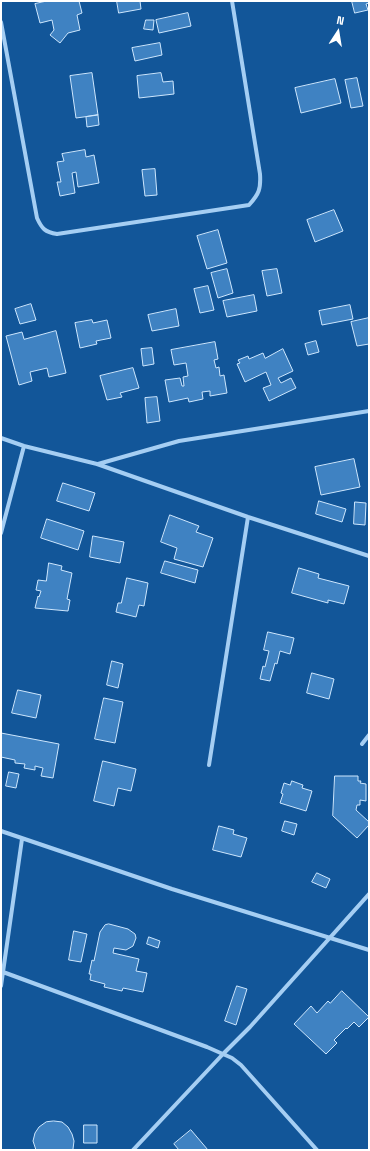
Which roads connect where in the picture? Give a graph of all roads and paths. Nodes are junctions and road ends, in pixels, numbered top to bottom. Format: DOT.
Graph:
graph roads {
  1 [pos="232,1"];
  2 [pos="1,22"];
  3 [pos="369,411"];
  4 [pos="1,438"];
  5 [pos="24,446"];
  6 [pos="97,464"];
  7 [pos="248,517"];
  8 [pos="1,533"];
  9 [pos="369,556"];
  10 [pos="369,735"];
  11 [pos="362,744"];
  12 [pos="209,765"];
  13 [pos="1,831"];
  14 [pos="22,839"];
  15 [pos="369,894"];
  16 [pos="330,939"];
  17 [pos="369,950"];
  18 [pos="3,972"];
  19 [pos="1,986"];
  20 [pos="223,1054"];
  21 [pos="133,1150"];
  22 [pos="317,1150"];
  1 -- 2 [label="street"];
  3 -- 6 [label="street"];
  4 -- 5 [label="street"];
  5 -- 6 [label="street"];
  5 -- 8 [label="street"];
  6 -- 7 [label="street"];
  7 -- 9 [label="street"];
  7 -- 12 [label="street"];
  10 -- 11 [label="street"];
  13 -- 14 [label="street"];
  14 -- 16 [label="street"];
  14 -- 18 [label="street"];
  15 -- 16 [label="street"];
  16 -- 17 [label="street"];
  16 -- 20 [label="street"];
  18 -- 19 [label="street"];
  18 -- 20 [label="street"];
  20 -- 21 [label="street"];
  20 -- 22 [label="street"];
}
